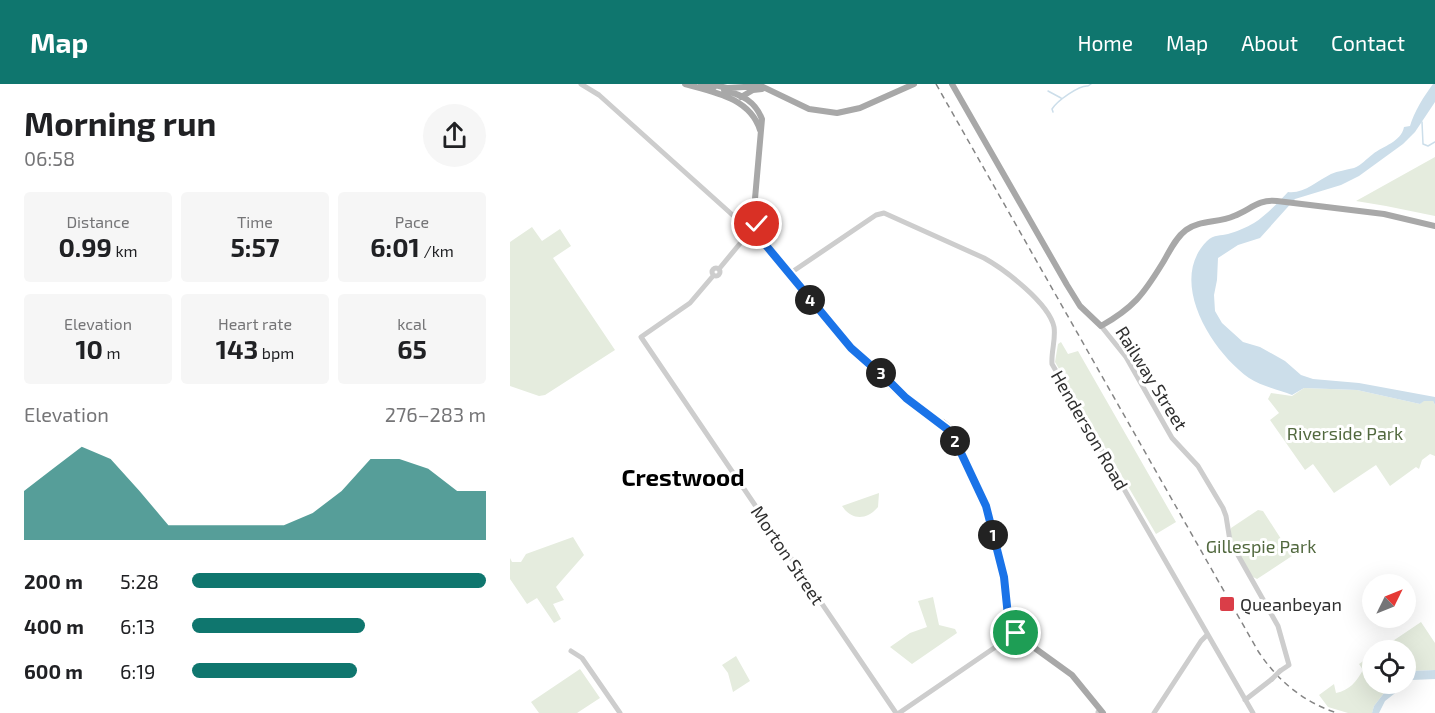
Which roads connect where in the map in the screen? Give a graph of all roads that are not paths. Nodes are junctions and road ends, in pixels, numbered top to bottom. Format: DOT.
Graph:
graph roads {
  1 [pos="582,84"];
  2 [pos="685,84"];
  3 [pos="701,84"];
  4 [pos="914,84"];
  5 [pos="951,84"];
  6 [pos="749,86"];
  7 [pos="711,87"];
  8 [pos="774,95"];
  9 [pos="742,96"];
  10 [pos="782,97"];
  11 [pos="753,104"];
  12 [pos="758,124"];
  13 [pos="761,137"];
  14 [pos="754,210"];
  15 [pos="1435,226"];
  16 [pos="750,230"];
  17 [pos="789,274"];
  18 [pos="1101,326"];
  19 [pos="1014,634"];
  20 [pos="1207,635"];
  21 [pos="571,651"];
  22 [pos="1245,700"];
  23 [pos="620,713"];
  24 [pos="897,713"];
  25 [pos="1100,713"];
  26 [pos="1154,713"];
  27 [pos="1252,713"];
  1 -- 16 [label="street"];
  2 -- 7 [label="main road"];
  3 -- 9 [label="main road"];
  4 -- 10 [label="main road"];
  5 -- 18 [label="main road, Railway Street"];
  6 -- 7 [label="main road"];
  6 -- 9 [label="main road"];
  6 -- 10 [label="main road"];
  7 -- 9 [label="main road"];
  7 -- 12 [label="main road"];
  8 -- 9 [label="main road"];
  8 -- 10 [label="main road"];
  8 -- 11 [label="main road"];
  9 -- 11 [label="main road"];
  9 -- 12 [label="main road"];
  11 -- 13 [label="main road"];
  12 -- 13 [label="main road"];
  13 -- 14 [label="main road"];
  14 -- 16 [label="main road"];
  14 -- 16 [label="main road"];
  15 -- 18 [label="main road"];
  16 -- 17 [label="main road"];
  16 -- 24 [label="street, Morton Street"];
  17 -- 19 [label="main road"];
  17 -- 20 [label="street, Henderson Road"];
  18 -- 22 [label="street, Railway Street, bridge"];
  19 -- 24 [label="street"];
  19 -- 25 [label="main road"];
  20 -- 22 [label="street, Henderson Road"];
  20 -- 26 [label="street"];
  21 -- 23 [label="street"];
  22 -- 27 [label="street, Henderson Road"];
}
